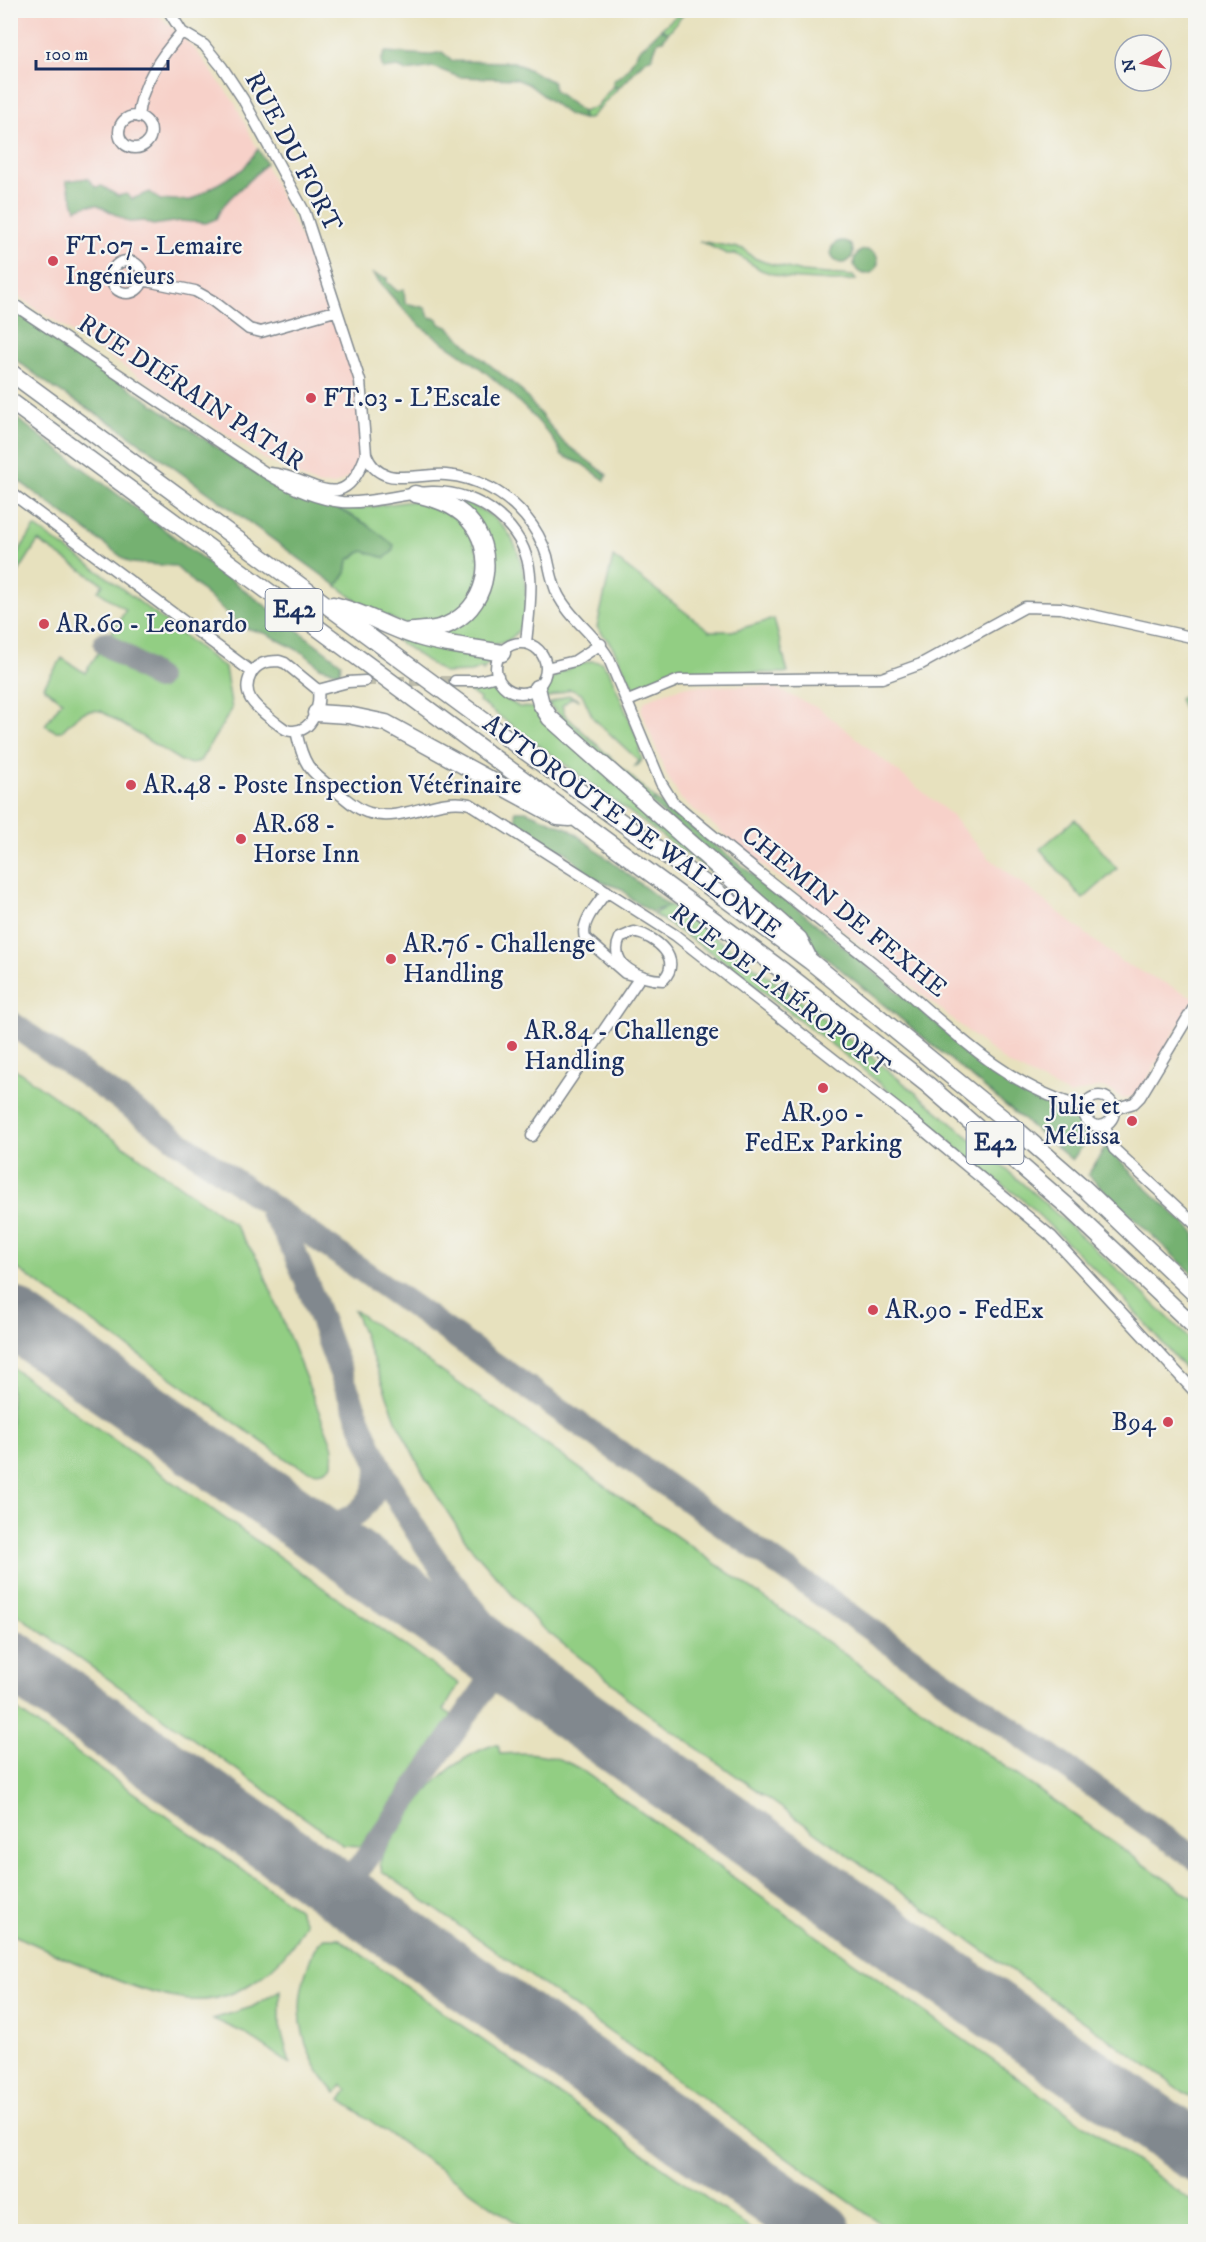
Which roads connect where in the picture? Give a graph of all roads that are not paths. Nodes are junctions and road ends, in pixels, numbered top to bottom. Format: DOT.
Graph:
graph roads {
  1 [pos="168,10"];
  2 [pos="182,32"];
  3 [pos="138,117"];
  4 [pos="142,280"];
  5 [pos="10,302"];
  6 [pos="335,311"];
  7 [pos="10,372"];
  8 [pos="10,401"];
  9 [pos="366,454"];
  10 [pos="266,473"];
  11 [pos="10,492"];
  12 [pos="415,494"];
  13 [pos="326,604"];
  14 [pos="404,632"];
  15 [pos="1196,641"];
  16 [pos="526,643"];
  17 [pos="601,644"];
  18 [pos="502,653"];
  19 [pos="546,668"];
  20 [pos="252,672"];
  21 [pos="498,675"];
  22 [pos="365,681"];
  23 [pos="454,681"];
  24 [pos="537,688"];
  25 [pos="318,690"];
  26 [pos="628,701"];
  27 [pos="316,713"];
  28 [pos="296,731"];
  29 [pos="578,819"];
  30 [pos="607,891"];
  31 [pos="810,961"];
  32 [pos="640,977"];
  33 [pos="1196,1005"];
  34 [pos="1084,1107"];
  35 [pos="1114,1109"];
  36 [pos="1104,1125"];
  37 [pos="532,1136"];
  38 [pos="1196,1224"];
  39 [pos="1196,1295"];
  40 [pos="1196,1328"];
  41 [pos="1196,1393"];
  1 -- 2 [label="street, RUE DU FORT"];
  2 -- 3 [label="street"];
  2 -- 6 [label="street, RUE DU FORT"];
  4 -- 6 [label="street"];
  5 -- 10 [label="street, RUE DIÉRAIN PATAR"];
  6 -- 9 [label="street, RUE DU FORT"];
  7 -- 13 [label="highway, AUTOROUTE DE WALLONIE / E42"];
  8 -- 29 [label="highway, AUTOROUTE DE WALLONIE / E42"];
  9 -- 10 [label="street"];
  9 -- 17 [label="street"];
  10 -- 12 [label="street, RUE DIÉRAIN PATAR"];
  11 -- 20 [label="street"];
  12 -- 14 [label="highway"];
  12 -- 16 [label="street, RUE DIÉRAIN PATAR"];
  13 -- 14 [label="highway"];
  13 -- 31 [label="highway, AUTOROUTE DE WALLONIE / E42"];
  14 -- 18 [label="highway"];
  15 -- 26 [label="street"];
  16 -- 18 [label="street"];
  16 -- 19 [label="street"];
  17 -- 19 [label="street"];
  17 -- 26 [label="street"];
  18 -- 21 [label="street"];
  19 -- 24 [label="street"];
  20 -- 25 [label="street"];
  20 -- 28 [label="street"];
  21 -- 23 [label="street"];
  21 -- 24 [label="street"];
  22 -- 25 [label="street"];
  24 -- 31 [label="highway"];
  25 -- 27 [label="street"];
  26 -- 34 [label="street, CHEMIN DE FEXHE"];
  27 -- 28 [label="street"];
  27 -- 29 [label="highway"];
  28 -- 30 [label="street, RUE DE L'AÉROPORT"];
  29 -- 40 [label="highway, AUTOROUTE DE WALLONIE / E42"];
  30 -- 32 [label="street"];
  30 -- 41 [label="street, RUE DE L'AÉROPORT"];
  31 -- 39 [label="highway, AUTOROUTE DE WALLONIE / E42"];
  32 -- 32 [label="street"];
  32 -- 37 [label="street"];
  33 -- 35 [label="street"];
  34 -- 35 [label="street"];
  34 -- 36 [label="street, CHEMIN DE FEXHE"];
  35 -- 36 [label="street"];
  36 -- 38 [label="street, CHEMIN DE FEXHE"];
}
